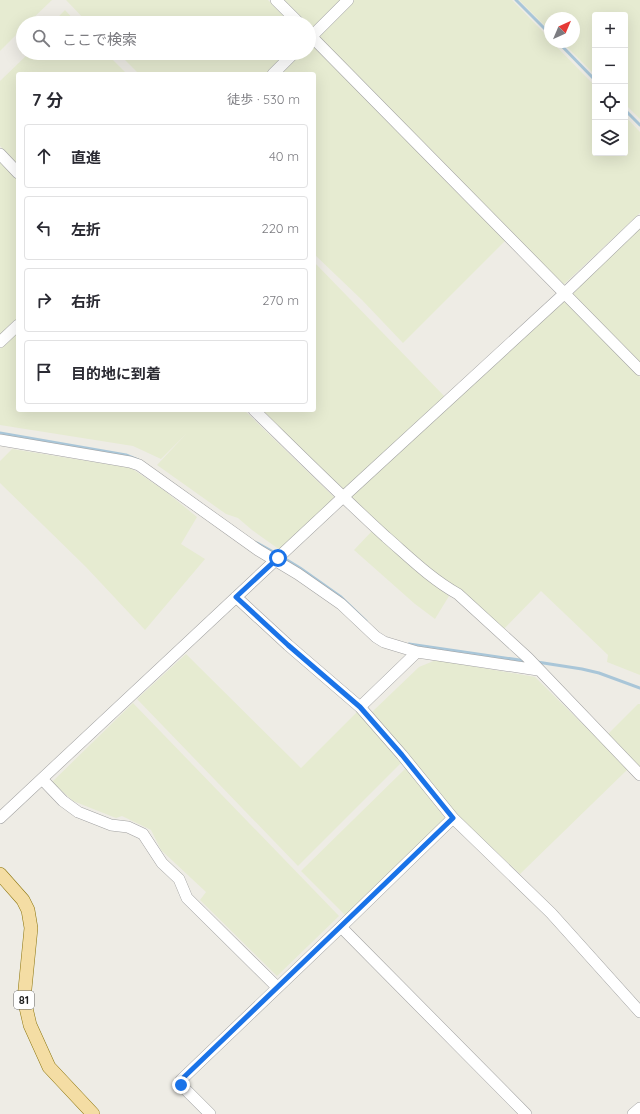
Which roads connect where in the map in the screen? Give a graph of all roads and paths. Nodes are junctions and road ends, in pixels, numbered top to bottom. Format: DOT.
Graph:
graph roads {
  1 [pos="276,0"];
  2 [pos="348,0"];
  3 [pos="292,16"];
  4 [pos="316,30"];
  5 [pos="316,42"];
  6 [pos="287,60"];
  7 [pos="275,72"];
  8 [pos="0,154"];
  9 [pos="16,171"];
  10 [pos="640,221"];
  11 [pos="565,293"];
  12 [pos="16,326"];
  13 [pos="0,342"];
  14 [pos="640,370"];
  15 [pos="256,412"];
  16 [pos="0,440"];
  17 [pos="342,498"];
  18 [pos="279,558"];
  19 [pos="236,597"];
  20 [pos="417,652"];
  21 [pos="534,664"];
  22 [pos="360,707"];
  23 [pos="640,775"];
  24 [pos="42,779"];
  25 [pos="0,818"];
  26 [pos="453,818"];
  27 [pos="0,874"];
  28 [pos="340,927"];
  29 [pos="277,987"];
  30 [pos="640,1012"];
  31 [pos="640,1108"];
  32 [pos="93,1114"];
  33 [pos="210,1114"];
  34 [pos="526,1114"];
  35 [pos="633,1114"];
  1 -- 3 [label="street"];
  2 -- 4 [label="street"];
  5 -- 11 [label="street"];
  6 -- 7 [label="street"];
  8 -- 9 [label="street"];
  10 -- 11 [label="street"];
  11 -- 14 [label="street"];
  11 -- 17 [label="street"];
  12 -- 13 [label="street"];
  15 -- 17 [label="street"];
  16 -- 18 [label="street"];
  17 -- 18 [label="street"];
  17 -- 21 [label="street"];
  18 -- 19 [label="street"];
  18 -- 20 [label="street"];
  19 -- 22 [label="street"];
  19 -- 24 [label="street"];
  20 -- 21 [label="street"];
  20 -- 22 [label="street"];
  21 -- 23 [label="street"];
  22 -- 26 [label="street"];
  24 -- 25 [label="street"];
  24 -- 29 [label="street"];
  26 -- 28 [label="street"];
  26 -- 30 [label="street"];
  27 -- 32 [label="main road, 81"];
  28 -- 29 [label="street"];
  28 -- 34 [label="street"];
  29 -- 33 [label="street"];
  31 -- 35 [label="street"];
}
